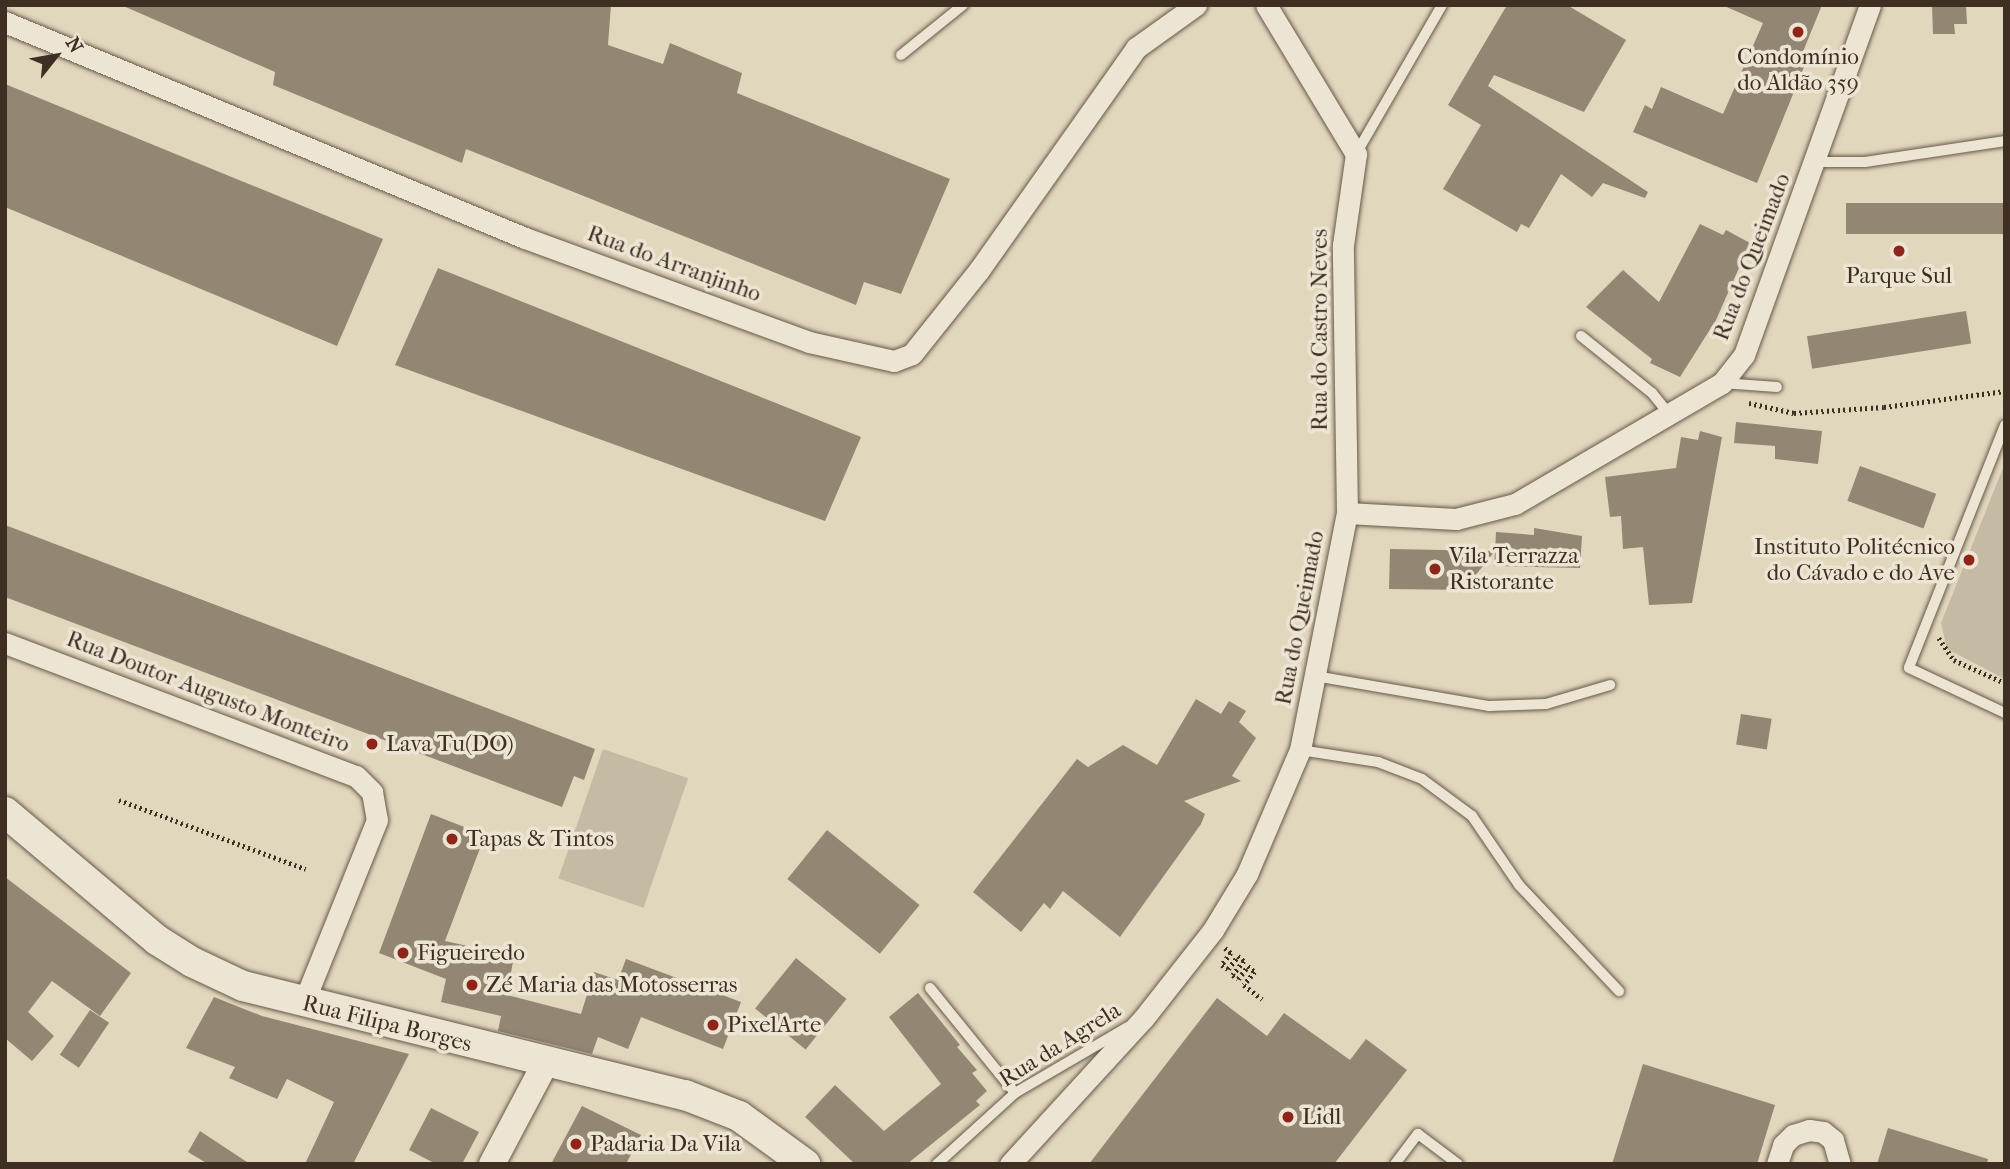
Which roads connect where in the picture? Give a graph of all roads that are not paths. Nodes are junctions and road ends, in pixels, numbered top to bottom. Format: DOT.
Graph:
graph roads {
  1 [pos="963,5"];
  2 [pos="1196,5"];
  3 [pos="1266,5"];
  4 [pos="1443,5"];
  5 [pos="1870,5"];
  6 [pos="5,22"];
  7 [pos="901,55"];
  8 [pos="2005,141"];
  9 [pos="1356,154"];
  10 [pos="1817,162"];
  11 [pos="1581,336"];
  12 [pos="1722,383"];
  13 [pos="1777,387"];
  14 [pos="1670,415"];
  15 [pos="2005,425"];
  16 [pos="1347,513"];
  17 [pos="5,643"];
  18 [pos="1315,676"];
  19 [pos="1610,685"];
  20 [pos="2005,713"];
  21 [pos="1300,750"];
  22 [pos="5,812"];
  23 [pos="930,988"];
  24 [pos="1619,991"];
  25 [pos="303,1004"];
  26 [pos="1143,1019"];
  27 [pos="545,1064"];
  28 [pos="1015,1093"];
  29 [pos="1012,1163"];
  30 [pos="492,1164"];
  31 [pos="805,1164"];
  32 [pos="937,1164"];
  33 [pos="1395,1164"];
  34 [pos="1458,1164"];
  35 [pos="1777,1164"];
  36 [pos="1840,1164"];
  1 -- 7 [label="lane"];
  2 -- 6 [label="street, Rua do Arranjinho"];
  3 -- 9 [label="street"];
  4 -- 9 [label="lane"];
  5 -- 10 [label="street, Rua do Queimado"];
  8 -- 10 [label="lane"];
  9 -- 16 [label="street, Rua do Castro Neves"];
  10 -- 12 [label="street, Rua do Queimado"];
  11 -- 14 [label="lane"];
  12 -- 13 [label="lane"];
  12 -- 14 [label="street, Rua do Queimado"];
  14 -- 16 [label="street, Rua do Queimado"];
  15 -- 20 [label="lane"];
  16 -- 18 [label="street, Rua do Queimado"];
  17 -- 25 [label="street, Rua Doutor Augusto Monteiro"];
  18 -- 19 [label="lane"];
  18 -- 21 [label="street, Rua do Queimado"];
  21 -- 24 [label="lane"];
  21 -- 26 [label="street, Rua do Queimado"];
  22 -- 25 [label="main road, Rua Filipa Borges"];
  23 -- 28 [label="lane"];
  25 -- 27 [label="main road, Rua Filipa Borges"];
  26 -- 28 [label="lane, Rua da Agrela"];
  26 -- 29 [label="street, Rua do Queimado"];
  27 -- 30 [label="street"];
  27 -- 31 [label="main road, Rua Filipa Borges"];
  28 -- 32 [label="lane, Rua da Agrela"];
  33 -- 34 [label="lane"];
  35 -- 36 [label="street"];
}
